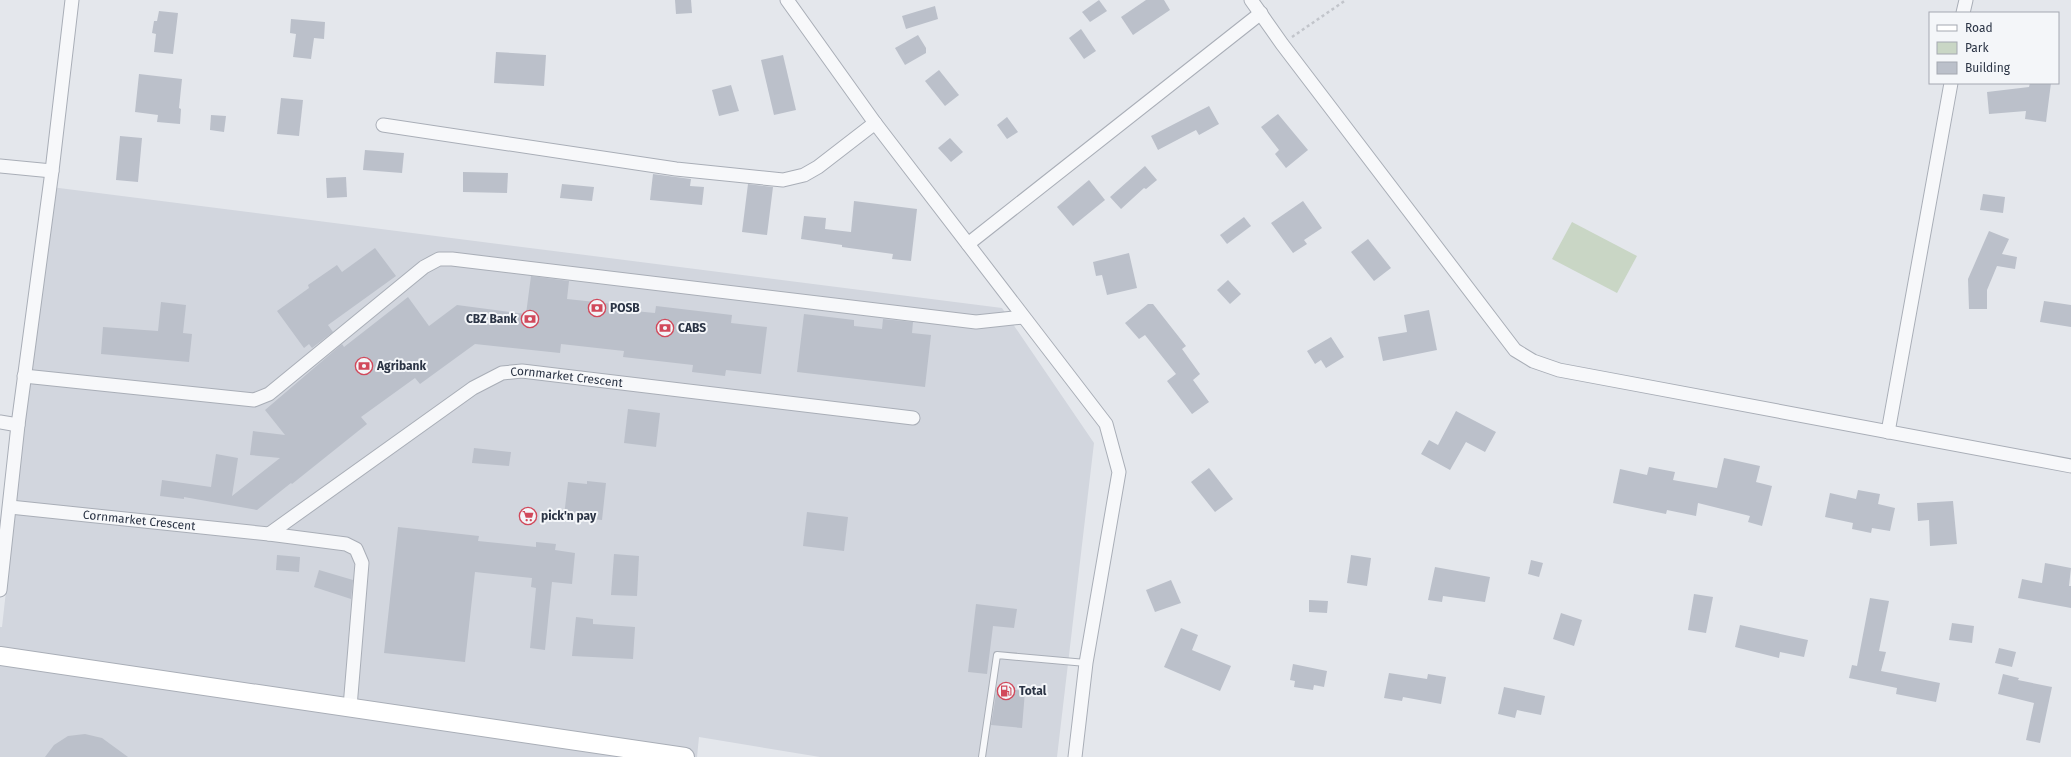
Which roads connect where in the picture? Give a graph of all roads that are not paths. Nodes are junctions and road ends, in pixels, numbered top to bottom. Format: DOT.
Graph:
graph roads {
  1 [pos="72,0"];
  2 [pos="787,0"];
  3 [pos="1251,0"];
  4 [pos="1966,0"];
  5 [pos="1963,12"];
  6 [pos="1260,13"];
  7 [pos="1951,84"];
  8 [pos="875,123"];
  9 [pos="383,125"];
  10 [pos="0,166"];
  11 [pos="52,171"];
  12 [pos="968,244"];
  13 [pos="1023,317"];
  14 [pos="24,376"];
  15 [pos="913,418"];
  16 [pos="0,422"];
  17 [pos="18,425"];
  18 [pos="1888,432"];
  19 [pos="2071,466"];
  20 [pos="10,507"];
  21 [pos="269,534"];
  22 [pos="0,590"];
  23 [pos="0,656"];
  24 [pos="1086,663"];
  25 [pos="350,707"];
  26 [pos="657,755"];
  27 [pos="685,757"];
  28 [pos="982,757"];
  29 [pos="1075,757"];
  1 -- 11 [label="street"];
  2 -- 8 [label="street"];
  3 -- 6 [label="street"];
  4 -- 5 [label="street"];
  6 -- 12 [label="street"];
  6 -- 18 [label="street"];
  7 -- 18 [label="street"];
  8 -- 9 [label="street"];
  8 -- 12 [label="street"];
  10 -- 11 [label="street"];
  11 -- 14 [label="street"];
  12 -- 13 [label="street"];
  13 -- 14 [label="street"];
  13 -- 24 [label="street"];
  14 -- 17 [label="street"];
  15 -- 21 [label="street, Cornmarket Crescent"];
  16 -- 17 [label="street"];
  17 -- 20 [label="street"];
  18 -- 19 [label="street"];
  20 -- 21 [label="street, Cornmarket Crescent"];
  20 -- 22 [label="street"];
  21 -- 25 [label="street, Cornmarket Crescent"];
  23 -- 25 [label="street"];
  24 -- 28 [label="lane"];
  24 -- 29 [label="street"];
  25 -- 26 [label="street"];
  26 -- 27 [label="street"];
}
